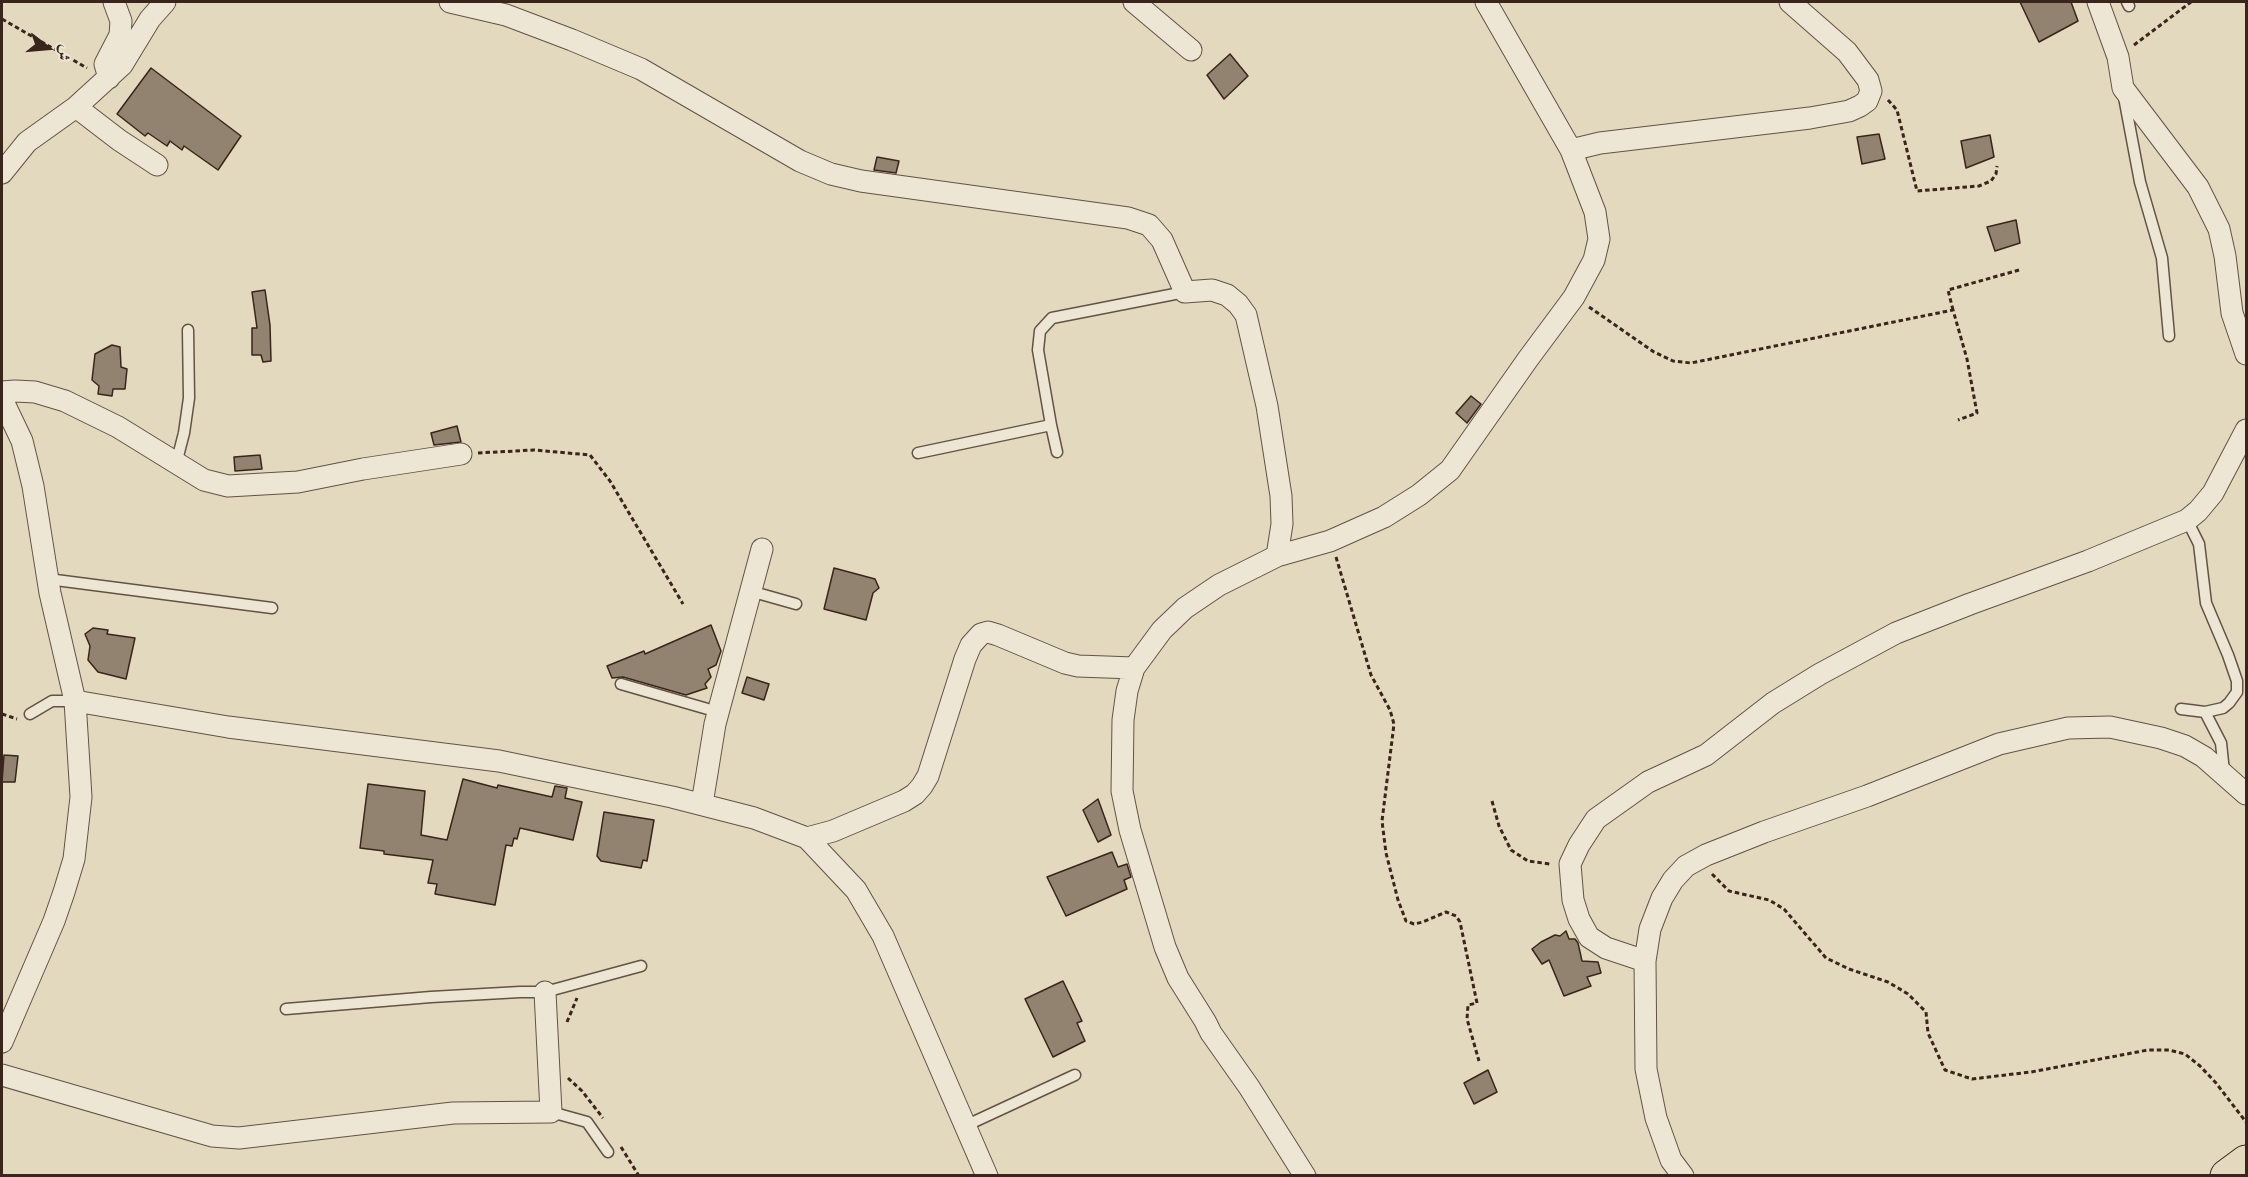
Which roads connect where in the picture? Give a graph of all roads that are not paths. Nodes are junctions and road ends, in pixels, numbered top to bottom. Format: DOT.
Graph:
graph roads {
  1 [pos="114,2"];
  2 [pos="165,2"];
  3 [pos="450,2"];
  4 [pos="1134,2"];
  5 [pos="1486,2"];
  6 [pos="1790,2"];
  7 [pos="2098,2"];
  8 [pos="1191,50"];
  9 [pos="105,82"];
  10 [pos="2123,88"];
  11 [pos="76,107"];
  12 [pos="1571,150"];
  13 [pos="157,165"];
  14 [pos="2,173"];
  15 [pos="1185,292"];
  16 [pos="188,330"];
  17 [pos="2169,336"];
  18 [pos="2247,354"];
  19 [pos="2,392"];
  20 [pos="2,399"];
  21 [pos="1051,425"];
  22 [pos="2247,430"];
  23 [pos="1057,452"];
  24 [pos="918,453"];
  25 [pos="461,454"];
  26 [pos="176,464"];
  27 [pos="2187,520"];
  28 [pos="762,549"];
  29 [pos="1277,556"];
  30 [pos="48,579"];
  31 [pos="750,591"];
  32 [pos="796,604"];
  33 [pos="272,608"];
  34 [pos="1134,668"];
  35 [pos="621,684"];
  36 [pos="75,700"];
  37 [pos="2181,709"];
  38 [pos="718,712"];
  39 [pos="2205,712"];
  40 [pos="30,714"];
  41 [pos="2224,773"];
  42 [pos="2247,794"];
  43 [pos="702,804"];
  44 [pos="807,838"];
  45 [pos="1645,961"];
  46 [pos="641,966"];
  47 [pos="545,992"];
  48 [pos="286,1009"];
  49 [pos="2,1042"];
  50 [pos="2,1075"];
  51 [pos="1075,1075"];
  52 [pos="551,1112"];
  53 [pos="965,1125"];
  54 [pos="608,1152"];
  55 [pos="2247,1162"];
  56 [pos="987,1176"];
  57 [pos="1305,1176"];
  58 [pos="1683,1176"];
  59 [pos="2228,1176"];
  1 -- 9 [label="street"];
  2 -- 9 [label="street"];
  3 -- 15 [label="street"];
  4 -- 8 [label="street"];
  5 -- 12 [label="street"];
  6 -- 12 [label="street"];
  7 -- 10 [label="street"];
  9 -- 11 [label="street"];
  10 -- 17 [label="lane"];
  10 -- 18 [label="street"];
  11 -- 13 [label="street"];
  11 -- 14 [label="street"];
  12 -- 29 [label="street"];
  15 -- 21 [label="lane"];
  15 -- 29 [label="street"];
  16 -- 26 [label="lane"];
  19 -- 26 [label="street"];
  20 -- 30 [label="street"];
  21 -- 23 [label="lane"];
  21 -- 24 [label="lane"];
  22 -- 27 [label="street"];
  25 -- 26 [label="street"];
  27 -- 39 [label="lane"];
  27 -- 45 [label="street"];
  28 -- 31 [label="street"];
  29 -- 34 [label="street"];
  30 -- 33 [label="lane"];
  30 -- 36 [label="street"];
  31 -- 32 [label="lane"];
  31 -- 38 [label="street"];
  34 -- 44 [label="street"];
  34 -- 57 [label="street"];
  35 -- 38 [label="lane"];
  36 -- 40 [label="lane"];
  36 -- 43 [label="street"];
  36 -- 49 [label="street"];
  37 -- 39 [label="lane"];
  38 -- 43 [label="street"];
  39 -- 41 [label="lane"];
  41 -- 42 [label="street"];
  41 -- 45 [label="street"];
  43 -- 44 [label="street"];
  44 -- 53 [label="street"];
  45 -- 58 [label="street"];
  46 -- 47 [label="lane"];
  47 -- 48 [label="lane"];
  47 -- 52 [label="street"];
  50 -- 52 [label="street"];
  51 -- 53 [label="lane"];
  52 -- 54 [label="lane"];
  53 -- 56 [label="street"];
  55 -- 59 [label="highway"];
}
